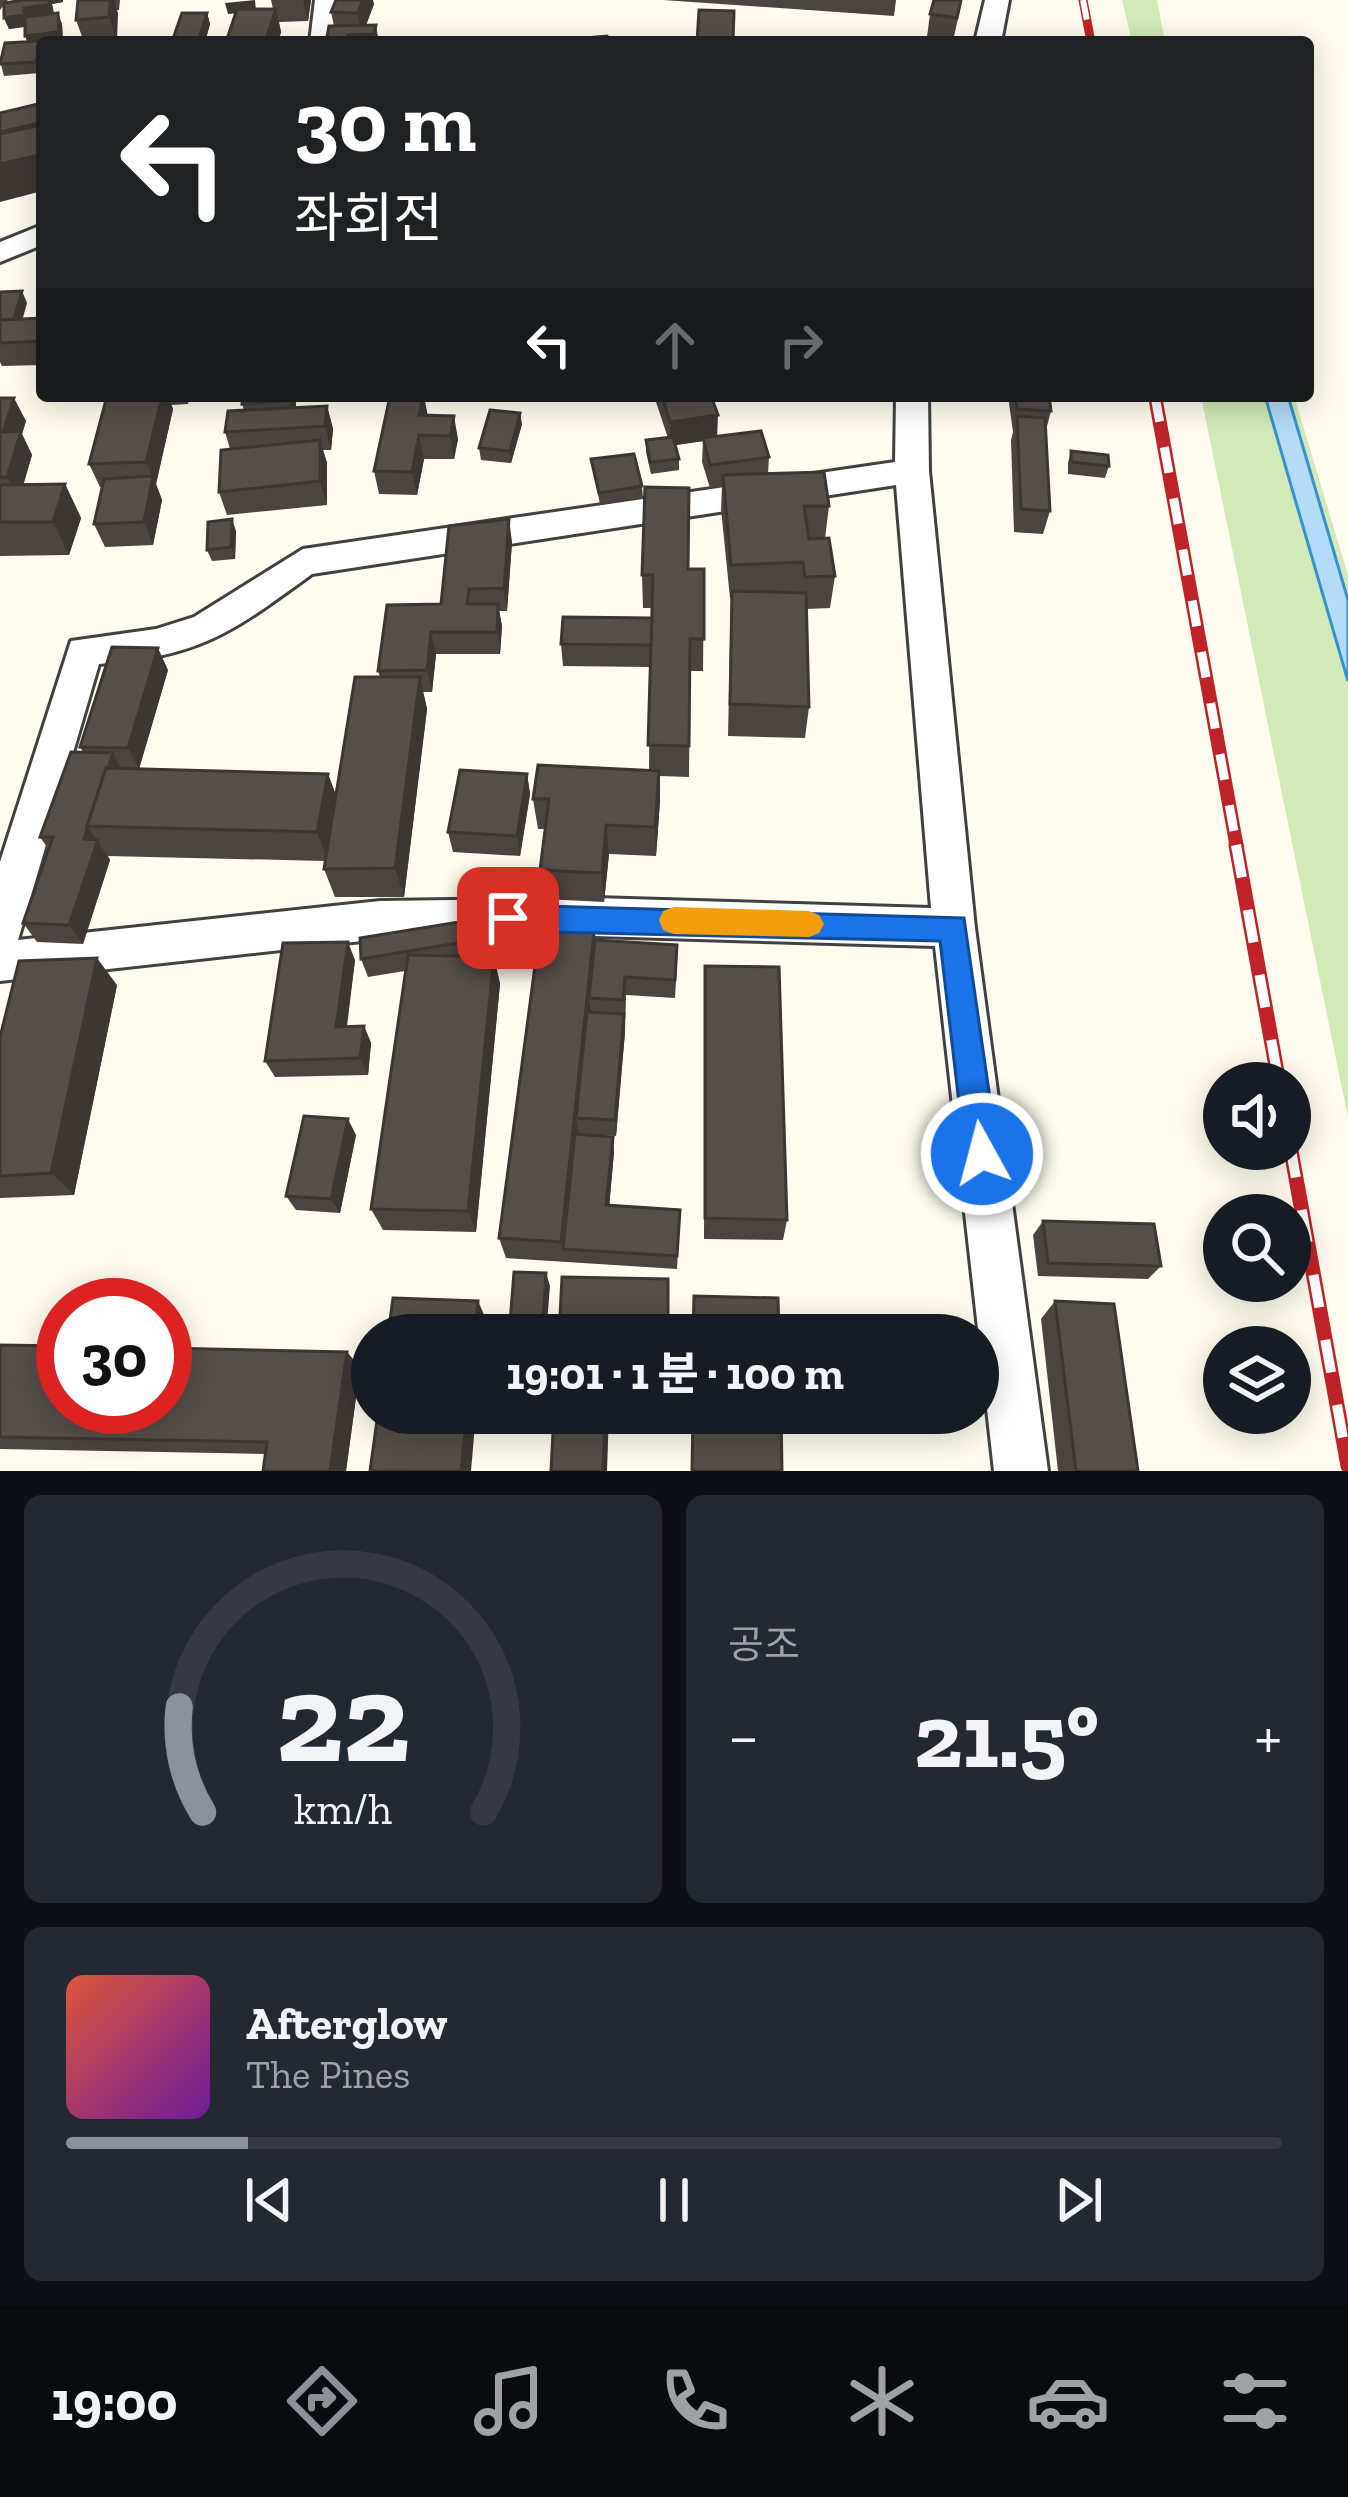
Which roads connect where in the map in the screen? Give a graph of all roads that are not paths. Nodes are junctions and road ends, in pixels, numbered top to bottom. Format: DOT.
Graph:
graph roads {
  1 [pos="327,0"];
  2 [pos="997,0"];
  3 [pos="323,36"];
  4 [pos="989,36"];
  5 [pos="36,237"];
  6 [pos="0,254"];
  7 [pos="912,402"];
  8 [pos="912,472"];
  9 [pos="954,928"];
  10 [pos="0,932"];
  11 [pos="0,961"];
  12 [pos="1021,1471"];
  1 -- 3 [label="street"];
  2 -- 4 [label="street"];
  5 -- 6 [label="street"];
  7 -- 8 [label="street"];
  8 -- 9 [label="street"];
  8 -- 10 [label="street"];
  9 -- 11 [label="street"];
  9 -- 12 [label="street"];
}
